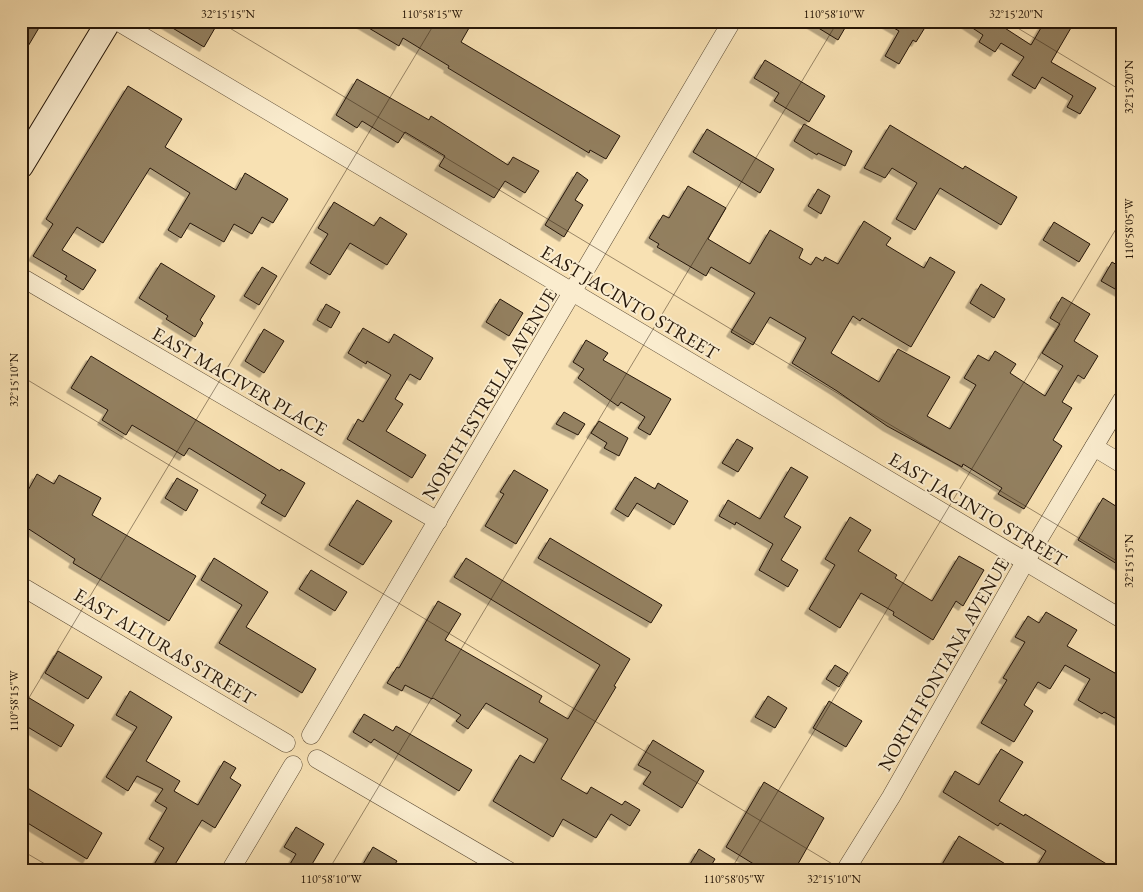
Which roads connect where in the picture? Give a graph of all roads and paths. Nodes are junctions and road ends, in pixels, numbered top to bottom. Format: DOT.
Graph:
graph roads {
  1 [pos="109,21"];
  2 [pos="117,21"];
  3 [pos="732,21"];
  4 [pos="21,166"];
  5 [pos="21,277"];
  6 [pos="573,292"];
  7 [pos="1122,400"];
  8 [pos="1094,447"];
  9 [pos="1122,464"];
  10 [pos="438,521"];
  11 [pos="1025,562"];
  12 [pos="21,586"];
  13 [pos="1122,619"];
  14 [pos="311,736"];
  15 [pos="286,743"];
  16 [pos="317,759"];
  17 [pos="293,765"];
  18 [pos="230,871"];
  19 [pos="509,871"];
  20 [pos="845,871"];
  1 -- 4 [label="main road"];
  2 -- 6 [label="street, EAST JACINTO STREET"];
  3 -- 6 [label="street, NORTH ESTRELLA AVENUE"];
  5 -- 10 [label="street, EAST MACIVER PLACE"];
  6 -- 10 [label="street, NORTH ESTRELLA AVENUE"];
  6 -- 11 [label="street, EAST JACINTO STREET"];
  7 -- 8 [label="street, NORTH FONTANA AVENUE"];
  8 -- 9 [label="street"];
  8 -- 11 [label="street, NORTH FONTANA AVENUE"];
  10 -- 14 [label="street, NORTH ESTRELLA AVENUE"];
  11 -- 13 [label="street, EAST JACINTO STREET"];
  11 -- 20 [label="street, NORTH FONTANA AVENUE"];
  12 -- 15 [label="street, EAST ALTURAS STREET"];
  14 -- 15 [label="street"];
  14 -- 16 [label="street"];
  15 -- 17 [label="street"];
  16 -- 17 [label="street"];
  16 -- 19 [label="street"];
  17 -- 18 [label="street"];
}
